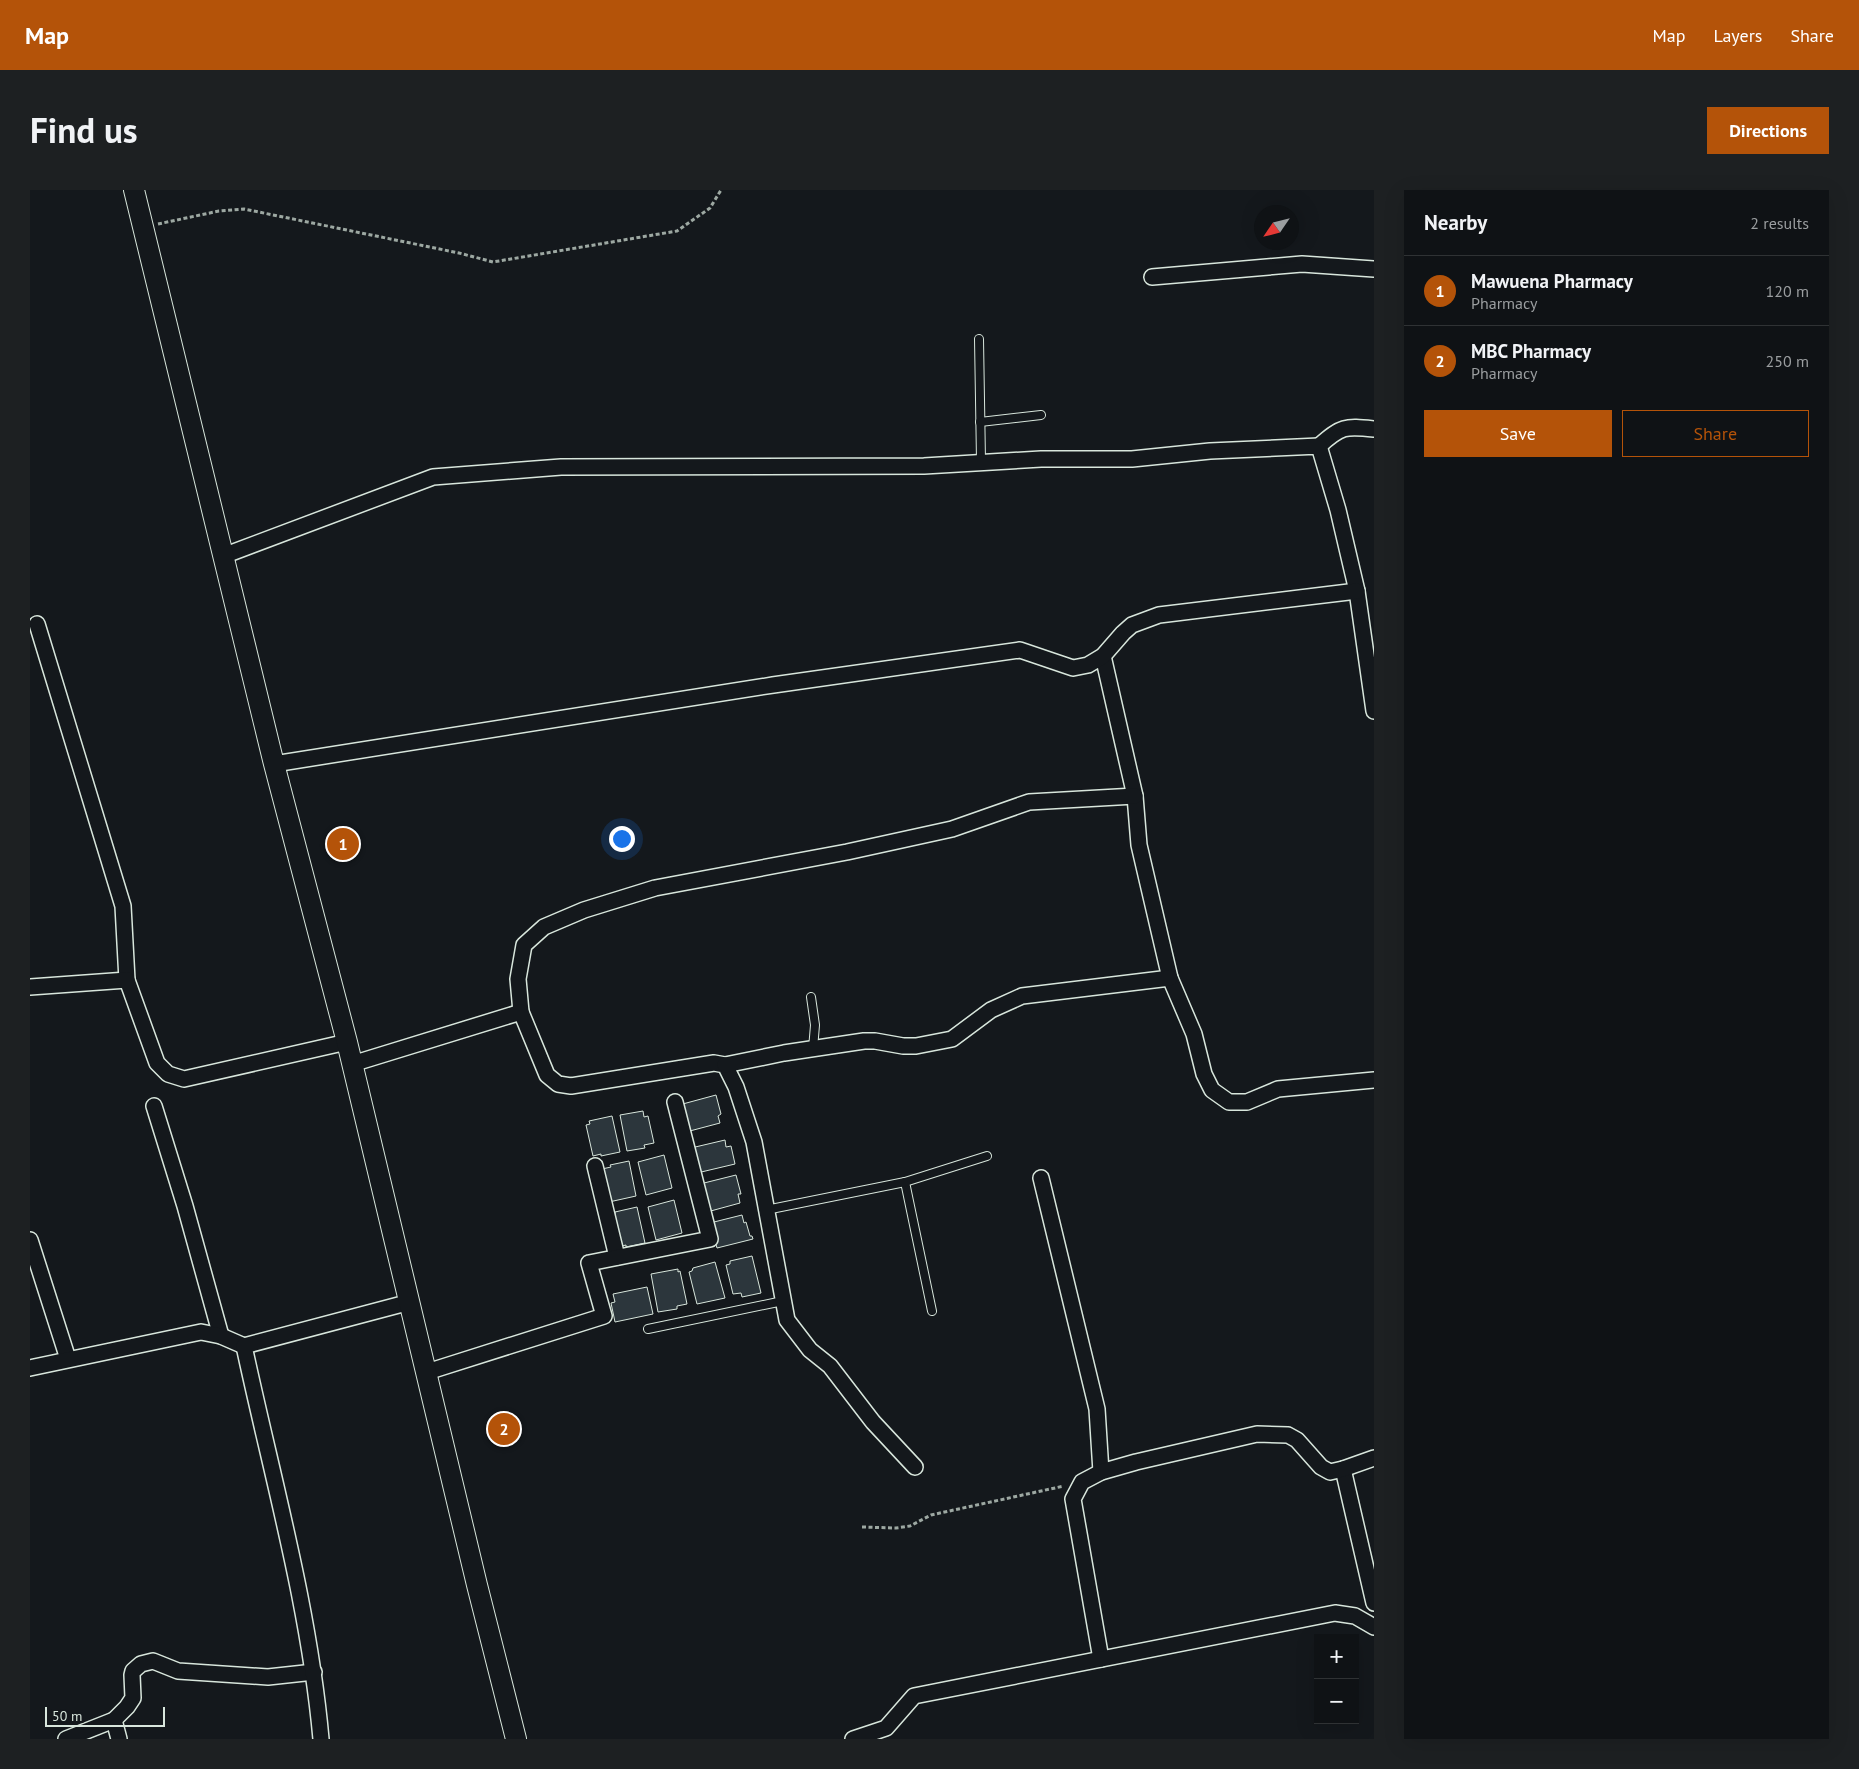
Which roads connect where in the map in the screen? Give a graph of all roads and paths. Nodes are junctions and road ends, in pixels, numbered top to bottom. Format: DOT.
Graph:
graph roads {
  1 [pos="134,190"];
  2 [pos="721,190"];
  3 [pos="143,227"];
  4 [pos="1374,269"];
  5 [pos="1152,277"];
  6 [pos="979,339"];
  7 [pos="1041,415"];
  8 [pos="980,422"];
  9 [pos="1374,429"];
  10 [pos="1319,446"];
  11 [pos="981,462"];
  12 [pos="223,556"];
  13 [pos="1358,591"];
  14 [pos="37,624"];
  15 [pos="1103,656"];
  16 [pos="1374,711"];
  17 [pos="274,764"];
  18 [pos="1135,796"];
  19 [pos="1170,978"];
  20 [pos="127,980"];
  21 [pos="30,987"];
  22 [pos="811,997"];
  23 [pos="521,1012"];
  24 [pos="347,1042"];
  25 [pos="813,1049"];
  26 [pos="352,1064"];
  27 [pos="725,1065"];
  28 [pos="1374,1080"];
  29 [pos="675,1102"];
  30 [pos="154,1106"];
  31 [pos="987,1156"];
  32 [pos="595,1166"];
  33 [pos="1041,1178"];
  34 [pos="905,1182"];
  35 [pos="766,1210"];
  36 [pos="30,1240"];
  37 [pos="617,1257"];
  38 [pos="783,1301"];
  39 [pos="410,1302"];
  40 [pos="932,1312"];
  41 [pos="648,1329"];
  42 [pos="221,1336"];
  43 [pos="244,1346"];
  44 [pos="68,1359"];
  45 [pos="30,1368"];
  46 [pos="427,1372"];
  47 [pos="1374,1458"];
  48 [pos="915,1466"];
  49 [pos="1343,1469"];
  50 [pos="1101,1472"];
  51 [pos="1082,1482"];
  52 [pos="862,1527"];
  53 [pos="1374,1603"];
  54 [pos="1374,1627"];
  55 [pos="1101,1659"];
  56 [pos="314,1672"];
  57 [pos="114,1720"];
  58 [pos="66,1739"];
  59 [pos="119,1739"];
  60 [pos="321,1739"];
  61 [pos="516,1739"];
  62 [pos="853,1739"];
  1 -- 3 [label="main road"];
  2 -- 3 [label="path"];
  3 -- 12 [label="main road"];
  4 -- 5 [label="street"];
  6 -- 8 [label="lane"];
  7 -- 8 [label="lane"];
  8 -- 11 [label="lane"];
  9 -- 10 [label="street"];
  10 -- 11 [label="street"];
  10 -- 13 [label="street"];
  11 -- 12 [label="street"];
  12 -- 17 [label="main road"];
  13 -- 15 [label="street"];
  13 -- 16 [label="street"];
  14 -- 20 [label="street"];
  15 -- 17 [label="street"];
  15 -- 18 [label="street"];
  17 -- 24 [label="main road"];
  18 -- 19 [label="street"];
  18 -- 23 [label="street"];
  19 -- 25 [label="street"];
  19 -- 28 [label="street"];
  20 -- 21 [label="street"];
  20 -- 24 [label="street"];
  22 -- 25 [label="lane"];
  23 -- 26 [label="street"];
  23 -- 27 [label="street"];
  24 -- 26 [label="main road"];
  25 -- 27 [label="street"];
  26 -- 39 [label="main road"];
  27 -- 35 [label="street"];
  29 -- 37 [label="street"];
  30 -- 42 [label="street"];
  31 -- 34 [label="lane"];
  32 -- 37 [label="street"];
  33 -- 50 [label="street"];
  34 -- 35 [label="lane"];
  34 -- 40 [label="lane"];
  35 -- 38 [label="street"];
  36 -- 44 [label="street"];
  37 -- 46 [label="street"];
  38 -- 41 [label="lane"];
  38 -- 48 [label="street"];
  39 -- 43 [label="street"];
  39 -- 46 [label="main road"];
  42 -- 43 [label="street"];
  42 -- 44 [label="street"];
  43 -- 56 [label="street"];
  44 -- 45 [label="street"];
  46 -- 61 [label="main road"];
  47 -- 49 [label="street"];
  49 -- 50 [label="street"];
  49 -- 53 [label="street"];
  50 -- 51 [label="street"];
  51 -- 52 [label="path"];
  51 -- 55 [label="street"];
  54 -- 55 [label="street"];
  55 -- 62 [label="street"];
  56 -- 57 [label="street"];
  56 -- 60 [label="street"];
  57 -- 58 [label="street"];
  57 -- 59 [label="street"];
}
